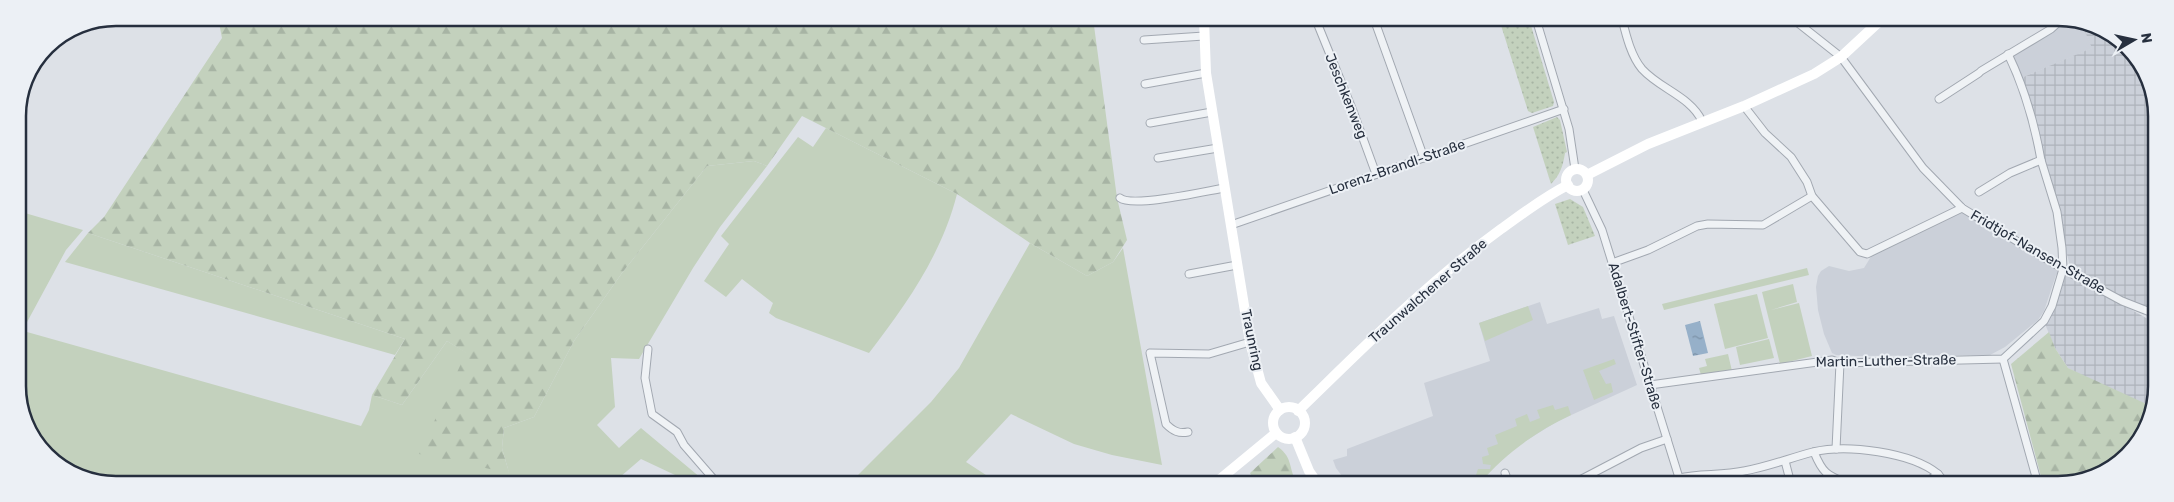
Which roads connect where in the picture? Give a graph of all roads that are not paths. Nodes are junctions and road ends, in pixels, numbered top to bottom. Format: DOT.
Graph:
graph roads {
  1 [pos="1204,26"];
  2 [pos="1318,26"];
  3 [pos="1377,26"];
  4 [pos="1538,26"];
  5 [pos="1624,26"];
  6 [pos="1803,26"];
  7 [pos="1874,26"];
  8 [pos="2054,26"];
  9 [pos="1204,36"];
  10 [pos="1144,40"];
  11 [pos="2008,54"];
  12 [pos="1841,57"];
  13 [pos="1206,73"];
  14 [pos="1145,84"];
  15 [pos="1939,100"];
  16 [pos="1744,106"];
  17 [pos="1564,109"];
  18 [pos="1212,112"];
  19 [pos="1702,121"];
  20 [pos="1150,124"];
  21 [pos="1218,148"];
  22 [pos="1158,158"];
  23 [pos="1424,158"];
  24 [pos="2041,160"];
  25 [pos="1575,169"];
  26 [pos="1376,174"];
  27 [pos="1588,175"];
  28 [pos="1568,185"];
  29 [pos="1224,188"];
  30 [pos="1583,190"];
  31 [pos="1979,192"];
  32 [pos="1812,196"];
  33 [pos="1120,198"];
  34 [pos="1962,208"];
  35 [pos="1231,225"];
  36 [pos="1612,263"];
  37 [pos="1238,265"];
  38 [pos="2063,269"];
  39 [pos="1189,274"];
  40 [pos="2148,311"];
  41 [pos="1250,342"];
  42 [pos="648,349"];
  43 [pos="2003,359"];
  44 [pos="1840,363"];
  45 [pos="1650,385"];
  46 [pos="1280,410"];
  47 [pos="1298,411"];
  48 [pos="1188,432"];
  49 [pos="1276,433"];
  50 [pos="1295,437"];
  51 [pos="1667,439"];
  52 [pos="1836,449"];
  53 [pos="1814,452"];
  54 [pos="1785,461"];
  55 [pos="1505,473"];
  56 [pos="1938,474"];
  57 [pos="711,476"];
  58 [pos="1224,476"];
  59 [pos="1312,476"];
  60 [pos="1506,476"];
  61 [pos="1587,476"];
  62 [pos="1678,476"];
  63 [pos="1689,476"];
  64 [pos="1789,476"];
  65 [pos="1828,476"];
  66 [pos="1935,476"];
  67 [pos="2036,476"];
  1 -- 9 [label="main road, Traunring"];
  2 -- 26 [label="street, Jeschkenweg"];
  3 -- 23 [label="street"];
  4 -- 17 [label="street"];
  5 -- 19 [label="street"];
  6 -- 12 [label="street, Fridtjof-Nansen-Straße"];
  7 -- 12 [label="main road"];
  8 -- 11 [label="street"];
  9 -- 10 [label="street"];
  9 -- 13 [label="main road, Traunring"];
  11 -- 15 [label="street"];
  11 -- 24 [label="street"];
  12 -- 16 [label="main road"];
  12 -- 34 [label="street, Fridtjof-Nansen-Straße"];
  13 -- 14 [label="street"];
  13 -- 18 [label="main road, Traunring"];
  16 -- 19 [label="main road"];
  16 -- 32 [label="street"];
  17 -- 23 [label="street, Lorenz-Brandl-Straße"];
  17 -- 25 [label="street"];
  18 -- 20 [label="street"];
  18 -- 21 [label="main road, Traunring"];
  19 -- 27 [label="main road"];
  21 -- 22 [label="street"];
  21 -- 29 [label="main road, Traunring"];
  23 -- 26 [label="street, Lorenz-Brandl-Straße"];
  24 -- 31 [label="street"];
  24 -- 38 [label="street"];
  25 -- 27 [label="main road"];
  25 -- 28 [label="main road"];
  26 -- 35 [label="street, Lorenz-Brandl-Straße"];
  27 -- 30 [label="main road"];
  28 -- 30 [label="main road"];
  28 -- 47 [label="main road, Traunwalchener Straße"];
  29 -- 33 [label="street"];
  29 -- 35 [label="main road, Traunring"];
  30 -- 36 [label="street, Adalbert-Stifter-Straße"];
  32 -- 34 [label="street"];
  32 -- 36 [label="street"];
  34 -- 38 [label="street, Fridtjof-Nansen-Straße"];
  35 -- 37 [label="main road, Traunring"];
  36 -- 45 [label="street, Adalbert-Stifter-Straße"];
  37 -- 39 [label="street"];
  37 -- 41 [label="main road, Traunring"];
  38 -- 40 [label="street, Fridtjof-Nansen-Straße"];
  38 -- 43 [label="street"];
  41 -- 46 [label="main road, Traunring"];
  41 -- 48 [label="street"];
  42 -- 57 [label="street"];
  43 -- 44 [label="street, Martin-Luther-Straße"];
  43 -- 67 [label="street"];
  44 -- 45 [label="street, Martin-Luther-Straße"];
  44 -- 52 [label="street"];
  45 -- 51 [label="street, Adalbert-Stifter-Straße"];
  46 -- 47 [label="main road"];
  46 -- 49 [label="main road"];
  47 -- 50 [label="main road"];
  49 -- 50 [label="main road"];
  49 -- 58 [label="main road"];
  50 -- 59 [label="main road"];
  51 -- 61 [label="street"];
  51 -- 62 [label="street, Adalbert-Stifter-Straße"];
  52 -- 53 [label="street"];
  52 -- 56 [label="street"];
  53 -- 54 [label="street"];
  53 -- 65 [label="street"];
  54 -- 63 [label="street"];
  54 -- 64 [label="street"];
  55 -- 60 [label="street"];
  56 -- 66 [label="street"];
}
